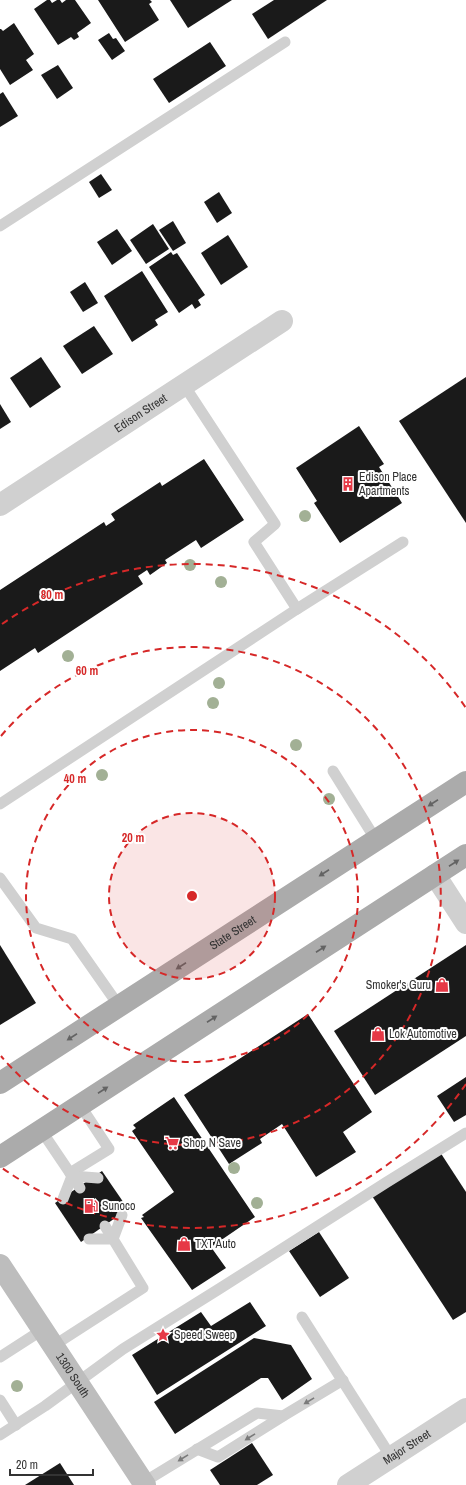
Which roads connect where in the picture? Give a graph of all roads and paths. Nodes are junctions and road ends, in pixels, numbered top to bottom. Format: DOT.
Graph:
graph roads {
  1 [pos="285,42"];
  2 [pos="0,226"];
  3 [pos="282,320"];
  4 [pos="184,385"];
  5 [pos="0,505"];
  6 [pos="403,542"];
  7 [pos="297,609"];
  8 [pos="333,771"];
  9 [pos="466,782"];
  10 [pos="0,804"];
  11 [pos="376,840"];
  12 [pos="466,855"];
  13 [pos="435,876"];
  14 [pos="0,878"];
  15 [pos="466,923"];
  16 [pos="119,1006"];
  17 [pos="0,1083"];
  18 [pos="80,1105"];
  19 [pos="41,1130"];
  20 [pos="466,1133"];
  21 [pos="0,1157"];
  22 [pos="71,1174"];
  23 [pos="98,1178"];
  24 [pos="80,1188"];
  25 [pos="63,1200"];
  26 [pos="122,1215"];
  27 [pos="105,1226"];
  28 [pos="89,1239"];
  29 [pos="113,1239"];
  30 [pos="0,1265"];
  31 [pos="302,1317"];
  32 [pos="48,1338"];
  33 [pos="0,1357"];
  34 [pos="343,1380"];
  35 [pos="77,1383"];
  36 [pos="0,1400"];
  37 [pos="466,1409"];
  38 [pos="283,1416"];
  39 [pos="16,1425"];
  40 [pos="0,1435"];
  41 [pos="197,1449"];
  42 [pos="391,1457"];
  43 [pos="144,1484"];
  44 [pos="348,1485"];
  1 -- 2 [label="lane"];
  3 -- 4 [label="street, Edison Street"];
  4 -- 5 [label="street, Edison Street"];
  4 -- 7 [label="lane"];
  6 -- 7 [label="lane"];
  7 -- 10 [label="lane"];
  8 -- 11 [label="lane"];
  9 -- 11 [label="main road, State Street, one-way"];
  11 -- 16 [label="main road, State Street, one-way"];
  13 -- 12 [label="main road, one-way"];
  13 -- 15 [label="street"];
  18 -- 13 [label="main road, one-way"];
  14 -- 16 [label="lane"];
  16 -- 17 [label="main road, State Street, one-way"];
  18 -- 19 [label="main road"];
  18 -- 22 [label="lane"];
  19 -- 21 [label="main road"];
  19 -- 22 [label="lane"];
  20 -- 35 [label="lane"];
  22 -- 23 [label="lane"];
  22 -- 24 [label="lane"];
  22 -- 25 [label="lane"];
  26 -- 29 [label="lane"];
  27 -- 29 [label="lane"];
  28 -- 29 [label="lane"];
  29 -- 32 [label="lane"];
  30 -- 32 [label="main road, 1300 South"];
  31 -- 34 [label="lane"];
  32 -- 33 [label="lane"];
  32 -- 35 [label="main road, 1300 South"];
  34 -- 38 [label="lane, one-way"];
  34 -- 42 [label="lane"];
  35 -- 39 [label="lane"];
  35 -- 43 [label="main road, 1300 South"];
  36 -- 39 [label="lane"];
  37 -- 42 [label="street, Major Street"];
  38 -- 41 [label="lane"];
  38 -- 41 [label="lane, one-way"];
  39 -- 40 [label="lane"];
  41 -- 43 [label="lane, one-way"];
  42 -- 44 [label="street, Major Street"];
}
